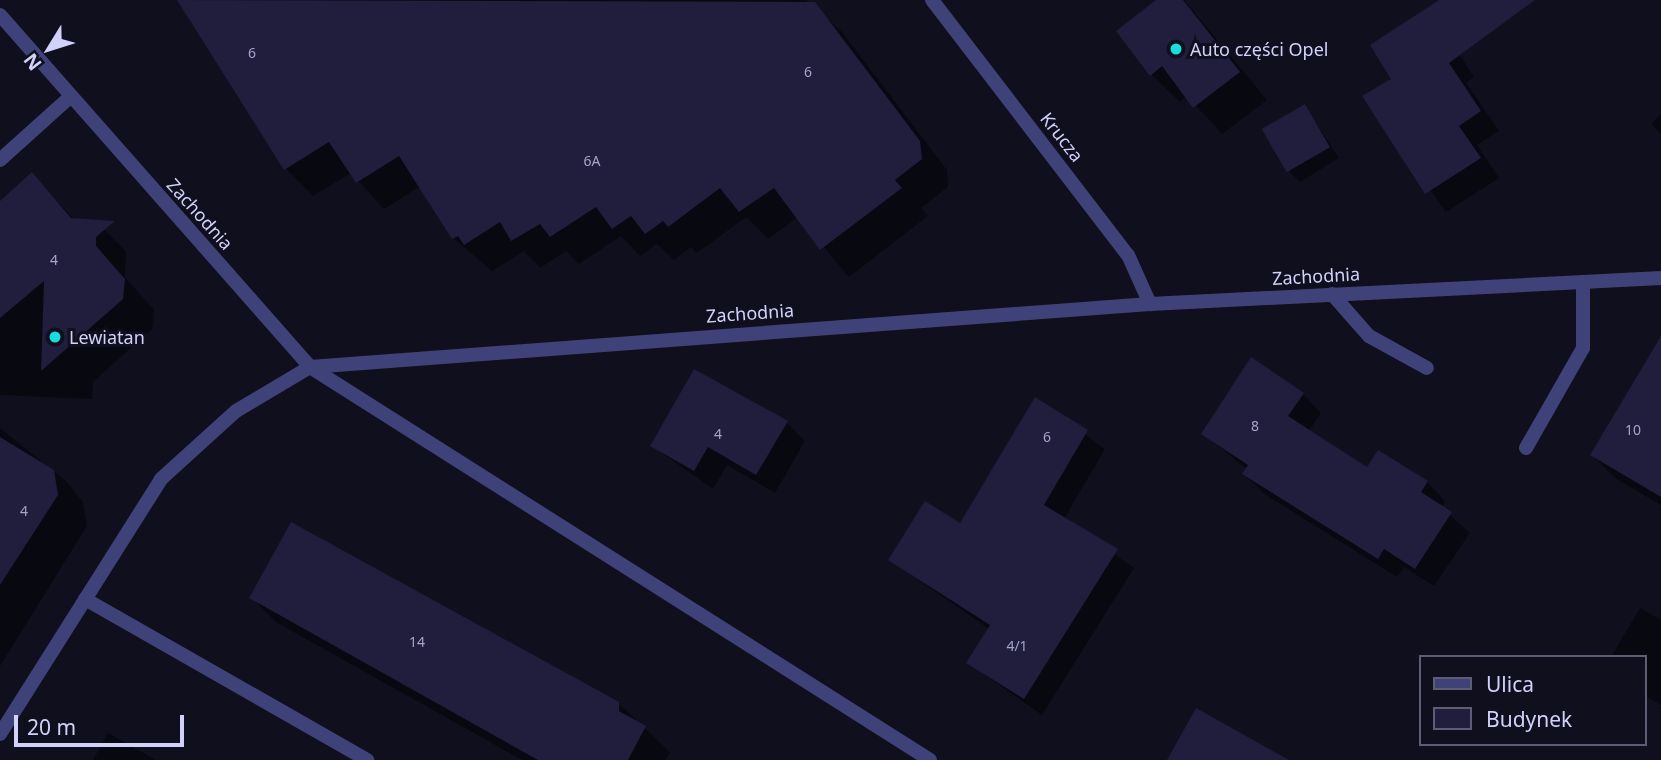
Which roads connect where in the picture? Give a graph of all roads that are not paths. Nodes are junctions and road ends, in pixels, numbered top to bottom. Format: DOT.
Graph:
graph roads {
  1 [pos="932,0"];
  2 [pos="0,15"];
  3 [pos="70,97"];
  4 [pos="0,160"];
  5 [pos="1661,278"];
  6 [pos="1583,282"];
  7 [pos="1332,294"];
  8 [pos="1150,304"];
  9 [pos="310,367"];
  10 [pos="1427,368"];
  11 [pos="1526,448"];
  12 [pos="85,599"];
  13 [pos="0,734"];
  14 [pos="367,760"];
  15 [pos="930,760"];
  1 -- 8 [label="street, Krucza"];
  2 -- 3 [label="street, Zachodnia"];
  3 -- 4 [label="street"];
  3 -- 9 [label="street, Zachodnia"];
  5 -- 6 [label="street, Zachodnia"];
  6 -- 7 [label="street, Zachodnia"];
  6 -- 11 [label="street"];
  7 -- 8 [label="street, Zachodnia"];
  7 -- 10 [label="street"];
  8 -- 9 [label="street, Zachodnia"];
  9 -- 12 [label="street"];
  9 -- 15 [label="street"];
  12 -- 13 [label="street"];
  12 -- 14 [label="street"];
}
